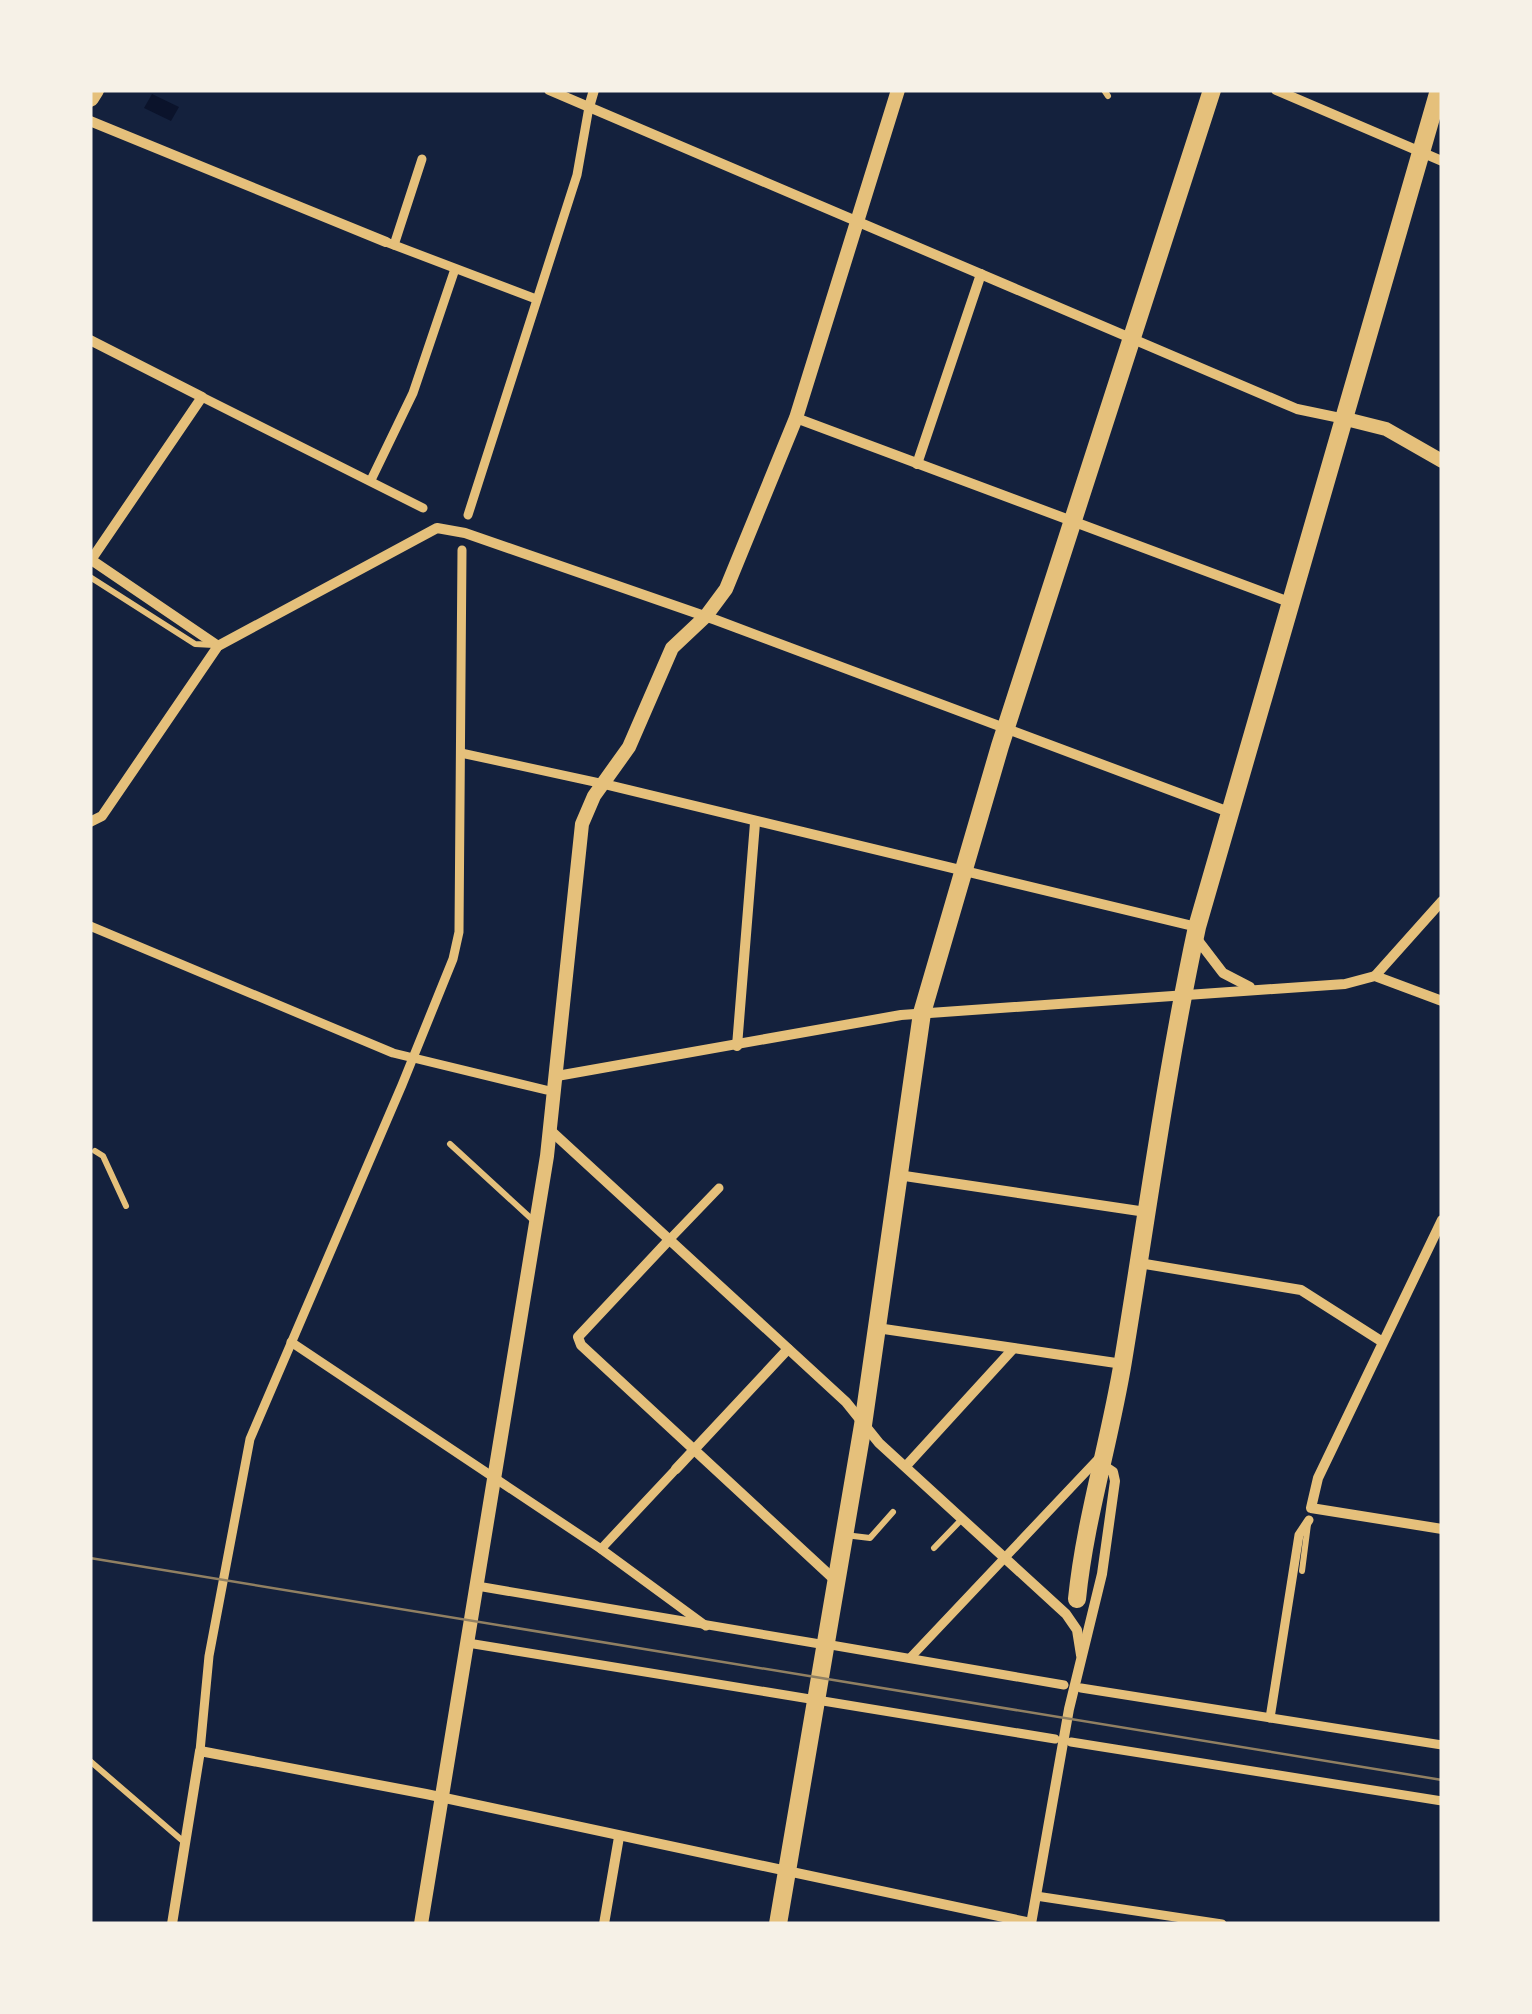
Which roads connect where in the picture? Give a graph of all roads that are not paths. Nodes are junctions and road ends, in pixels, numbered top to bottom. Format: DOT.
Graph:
graph roads {
  1 [pos="95,90"];
  2 [pos="549,90"];
  3 [pos="594,90"];
  4 [pos="898,90"];
  5 [pos="1212,90"];
  6 [pos="1276,90"];
  7 [pos="1438,90"];
  8 [pos="90,98"];
  9 [pos="589,107"];
  10 [pos="90,121"];
  11 [pos="1420,153"];
  12 [pos="422,159"];
  13 [pos="1442,161"];
  14 [pos="859,222"];
  15 [pos="390,243"];
  16 [pos="455,268"];
  17 [pos="981,274"];
  18 [pos="536,299"];
  19 [pos="1132,339"];
  20 [pos="90,340"];
  21 [pos="202,398"];
  22 [pos="796,418"];
  23 [pos="1346,419"];
  24 [pos="1442,460"];
  25 [pos="918,464"];
  26 [pos="372,480"];
  27 [pos="423,508"];
  28 [pos="468,515"];
  29 [pos="1073,521"];
  30 [pos="462,550"];
  31 [pos="91,559"];
  32 [pos="90,576"];
  33 [pos="1289,602"];
  34 [pos="706,616"];
  35 [pos="218,646"];
  36 [pos="1006,728"];
  37 [pos="461,752"];
  38 [pos="604,784"];
  39 [pos="1229,812"];
  40 [pos="90,822"];
  41 [pos="755,823"];
  42 [pos="963,872"];
  43 [pos="1442,901"];
  44 [pos="90,926"];
  45 [pos="1197,931"];
  46 [pos="1374,976"];
  47 [pos="1255,990"];
  48 [pos="1183,995"];
  49 [pos="1442,1001"];
  50 [pos="922,1013"];
  51 [pos="738,1046"];
  52 [pos="414,1056"];
  53 [pos="557,1076"];
  54 [pos="546,1090"];
  55 [pos="550,1130"];
  56 [pos="450,1144"];
  57 [pos="95,1151"];
  58 [pos="898,1175"];
  59 [pos="718,1188"];
  60 [pos="126,1206"];
  61 [pos="1146,1212"];
  62 [pos="1442,1220"];
  63 [pos="536,1224"];
  64 [pos="668,1240"];
  65 [pos="1139,1263"];
  66 [pos="876,1328"];
  67 [pos="1381,1341"];
  68 [pos="291,1342"];
  69 [pos="788,1349"];
  70 [pos="1012,1350"];
  71 [pos="1123,1364"];
  72 [pos="863,1425"];
  73 [pos="694,1449"];
  74 [pos="1106,1457"];
  75 [pos="906,1466"];
  76 [pos="676,1469"];
  77 [pos="493,1477"];
  78 [pos="1311,1508"];
  79 [pos="893,1512"];
  80 [pos="962,1519"];
  81 [pos="1309,1520"];
  82 [pos="1442,1528"];
  83 [pos="844,1535"];
  84 [pos="934,1548"];
  85 [pos="601,1549"];
  86 [pos="1006,1559"];
  87 [pos="1302,1571"];
  88 [pos="837,1582"];
  89 [pos="483,1587"];
  90 [pos="1077,1600"];
  91 [pos="706,1626"];
  92 [pos="474,1644"];
  93 [pos="825,1648"];
  94 [pos="1081,1655"];
  95 [pos="910,1658"];
  96 [pos="1073,1687"];
  97 [pos="810,1699"];
  98 [pos="824,1701"];
  99 [pos="1270,1718"];
  100 [pos="1054,1740"];
  101 [pos="1071,1742"];
  102 [pos="1442,1745"];
  103 [pos="200,1752"];
  104 [pos="90,1761"];
  105 [pos="440,1797"];
  106 [pos="1442,1800"];
  107 [pos="619,1837"];
  108 [pos="186,1843"];
  109 [pos="788,1872"];
  110 [pos="1036,1896"];
  111 [pos="1196,1922"];
  112 [pos="172,1924"];
  113 [pos="420,1924"];
  114 [pos="604,1924"];
  115 [pos="778,1924"];
  116 [pos="1031,1924"];
  117 [pos="1222,1924"];
  1 -- 8 [label="main road"];
  2 -- 9 [label="street"];
  3 -- 9 [label="street"];
  4 -- 14 [label="street"];
  5 -- 19 [label="main road"];
  6 -- 11 [label="street"];
  7 -- 11 [label="main road"];
  9 -- 14 [label="street"];
  9 -- 18 [label="street"];
  10 -- 15 [label="street"];
  11 -- 13 [label="street"];
  11 -- 23 [label="main road"];
  12 -- 15 [label="street"];
  14 -- 17 [label="street"];
  14 -- 22 [label="street"];
  15 -- 16 [label="street"];
  16 -- 18 [label="street"];
  16 -- 26 [label="street"];
  17 -- 19 [label="street"];
  17 -- 25 [label="street"];
  18 -- 28 [label="street"];
  19 -- 23 [label="street"];
  19 -- 29 [label="main road"];
  20 -- 21 [label="street"];
  21 -- 26 [label="street"];
  21 -- 31 [label="street"];
  22 -- 25 [label="street"];
  22 -- 34 [label="street"];
  23 -- 24 [label="street"];
  23 -- 33 [label="main road"];
  25 -- 29 [label="street"];
  26 -- 27 [label="street"];
  29 -- 33 [label="street"];
  29 -- 36 [label="main road"];
  30 -- 37 [label="street"];
  31 -- 35 [label="street"];
  32 -- 35 [label="lane"];
  33 -- 39 [label="main road"];
  34 -- 35 [label="street"];
  34 -- 36 [label="street"];
  34 -- 38 [label="street"];
  35 -- 40 [label="street"];
  36 -- 39 [label="street"];
  36 -- 42 [label="main road"];
  37 -- 38 [label="street"];
  37 -- 52 [label="street"];
  38 -- 41 [label="street"];
  38 -- 53 [label="street"];
  39 -- 45 [label="main road"];
  41 -- 42 [label="street"];
  41 -- 51 [label="street"];
  42 -- 45 [label="street"];
  42 -- 50 [label="main road"];
  43 -- 46 [label="street"];
  44 -- 52 [label="street"];
  45 -- 47 [label="street"];
  45 -- 48 [label="main road"];
  46 -- 47 [label="street"];
  46 -- 49 [label="street"];
  47 -- 48 [label="street"];
  48 -- 50 [label="street"];
  48 -- 61 [label="main road"];
  50 -- 51 [label="street"];
  50 -- 58 [label="main road"];
  51 -- 53 [label="street"];
  52 -- 54 [label="street"];
  52 -- 68 [label="street"];
  53 -- 55 [label="street"];
  55 -- 63 [label="street"];
  55 -- 64 [label="street"];
  56 -- 63 [label="lane"];
  57 -- 60 [label="lane"];
  58 -- 61 [label="street"];
  58 -- 66 [label="main road"];
  59 -- 64 [label="street"];
  61 -- 65 [label="main road"];
  62 -- 67 [label="street"];
  63 -- 77 [label="street"];
  64 -- 69 [label="street"];
  64 -- 73 [label="street"];
  65 -- 67 [label="street"];
  65 -- 71 [label="main road"];
  66 -- 70 [label="street"];
  66 -- 72 [label="main road"];
  67 -- 78 [label="street"];
  68 -- 77 [label="street"];
  68 -- 103 [label="street"];
  69 -- 72 [label="street"];
  69 -- 73 [label="street"];
  70 -- 71 [label="street"];
  70 -- 75 [label="street"];
  71 -- 74 [label="main road"];
  72 -- 75 [label="street"];
  72 -- 83 [label="main road"];
  73 -- 76 [label="street"];
  73 -- 88 [label="street"];
  74 -- 86 [label="street"];
  74 -- 90 [label="main road"];
  74 -- 94 [label="street"];
  75 -- 80 [label="street"];
  76 -- 85 [label="street"];
  77 -- 85 [label="street"];
  77 -- 105 [label="street"];
  78 -- 81 [label="lane"];
  78 -- 82 [label="street"];
  79 -- 83 [label="lane"];
  80 -- 84 [label="lane"];
  80 -- 86 [label="street"];
  81 -- 87 [label="lane"];
  81 -- 99 [label="street"];
  83 -- 88 [label="main road"];
  85 -- 91 [label="street"];
  86 -- 94 [label="street"];
  86 -- 95 [label="street"];
  88 -- 93 [label="main road"];
  89 -- 91 [label="street"];
  91 -- 93 [label="street"];
  92 -- 97 [label="street"];
  93 -- 95 [label="street"];
  93 -- 109 [label="main road"];
  94 -- 96 [label="street"];
  95 -- 96 [label="street"];
  96 -- 99 [label="street"];
  96 -- 110 [label="street"];
  98 -- 100 [label="street"];
  99 -- 102 [label="street"];
  101 -- 106 [label="street"];
  103 -- 105 [label="street"];
  103 -- 108 [label="street"];
  104 -- 108 [label="lane"];
  105 -- 107 [label="street"];
  105 -- 113 [label="street"];
  107 -- 109 [label="street"];
  107 -- 114 [label="street"];
  108 -- 112 [label="street"];
  109 -- 115 [label="main road"];
  109 -- 116 [label="street"];
  110 -- 111 [label="street"];
  110 -- 116 [label="street"];
  111 -- 117 [label="street"];
}
